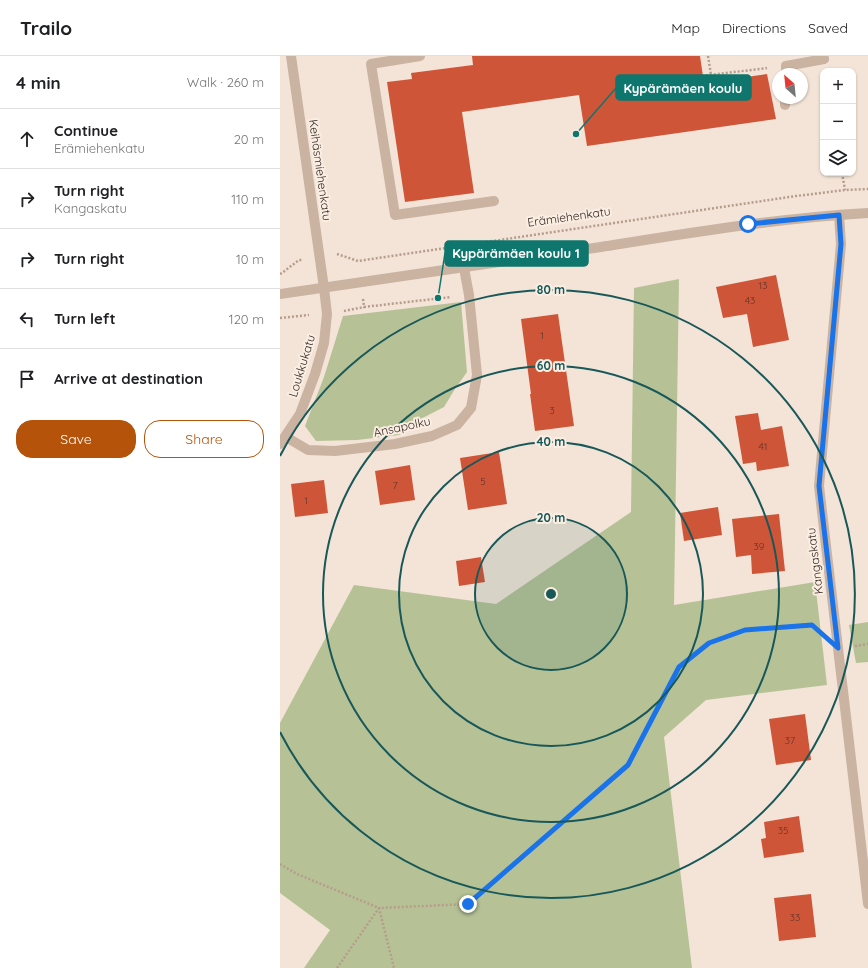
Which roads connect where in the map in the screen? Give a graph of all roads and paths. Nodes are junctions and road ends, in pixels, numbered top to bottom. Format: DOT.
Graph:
graph roads {
  1 [pos="291,56"];
  2 [pos="420,56"];
  3 [pos="708,56"];
  4 [pos="823,57"];
  5 [pos="792,68"];
  6 [pos="772,71"];
  7 [pos="711,75"];
  8 [pos="694,77"];
  9 [pos="842,176"];
  10 [pos="868,189"];
  11 [pos="844,190"];
  12 [pos="494,201"];
  13 [pos="868,213"];
  14 [pos="839,215"];
  15 [pos="320,256"];
  16 [pos="464,268"];
  17 [pos="280,274"];
  18 [pos="324,288"];
  19 [pos="280,294"];
  20 [pos="283,440"];
  21 [pos="868,644"];
  22 [pos="838,648"];
  23 [pos="280,864"];
  24 [pos="868,904"];
  25 [pos="379,908"];
  26 [pos="337,968"];
  27 [pos="394,968"];
  1 -- 15 [label="street, Keihäsmiehenkatu"];
  2 -- 12 [label="street"];
  3 -- 7 [label="path"];
  4 -- 5 [label="street"];
  6 -- 7 [label="path"];
  7 -- 8 [label="path"];
  9 -- 11 [label="path"];
  10 -- 11 [label="path, Erämiehenkatu"];
  11 -- 15 [label="path, Erämiehenkatu"];
  13 -- 14 [label="street"];
  14 -- 16 [label="street"];
  14 -- 22 [label="street, Kangaskatu"];
  15 -- 17 [label="path, Erämiehenkatu"];
  15 -- 18 [label="street, Keihäsmiehenkatu"];
  16 -- 18 [label="street"];
  16 -- 20 [label="street, Ansapolku"];
  18 -- 19 [label="street"];
  18 -- 20 [label="street, Loukkukatu"];
  21 -- 22 [label="path"];
  22 -- 24 [label="street, Kangaskatu"];
  22 -- 25 [label="path"];
  23 -- 25 [label="path"];
  25 -- 26 [label="path"];
  25 -- 27 [label="path"];
}
